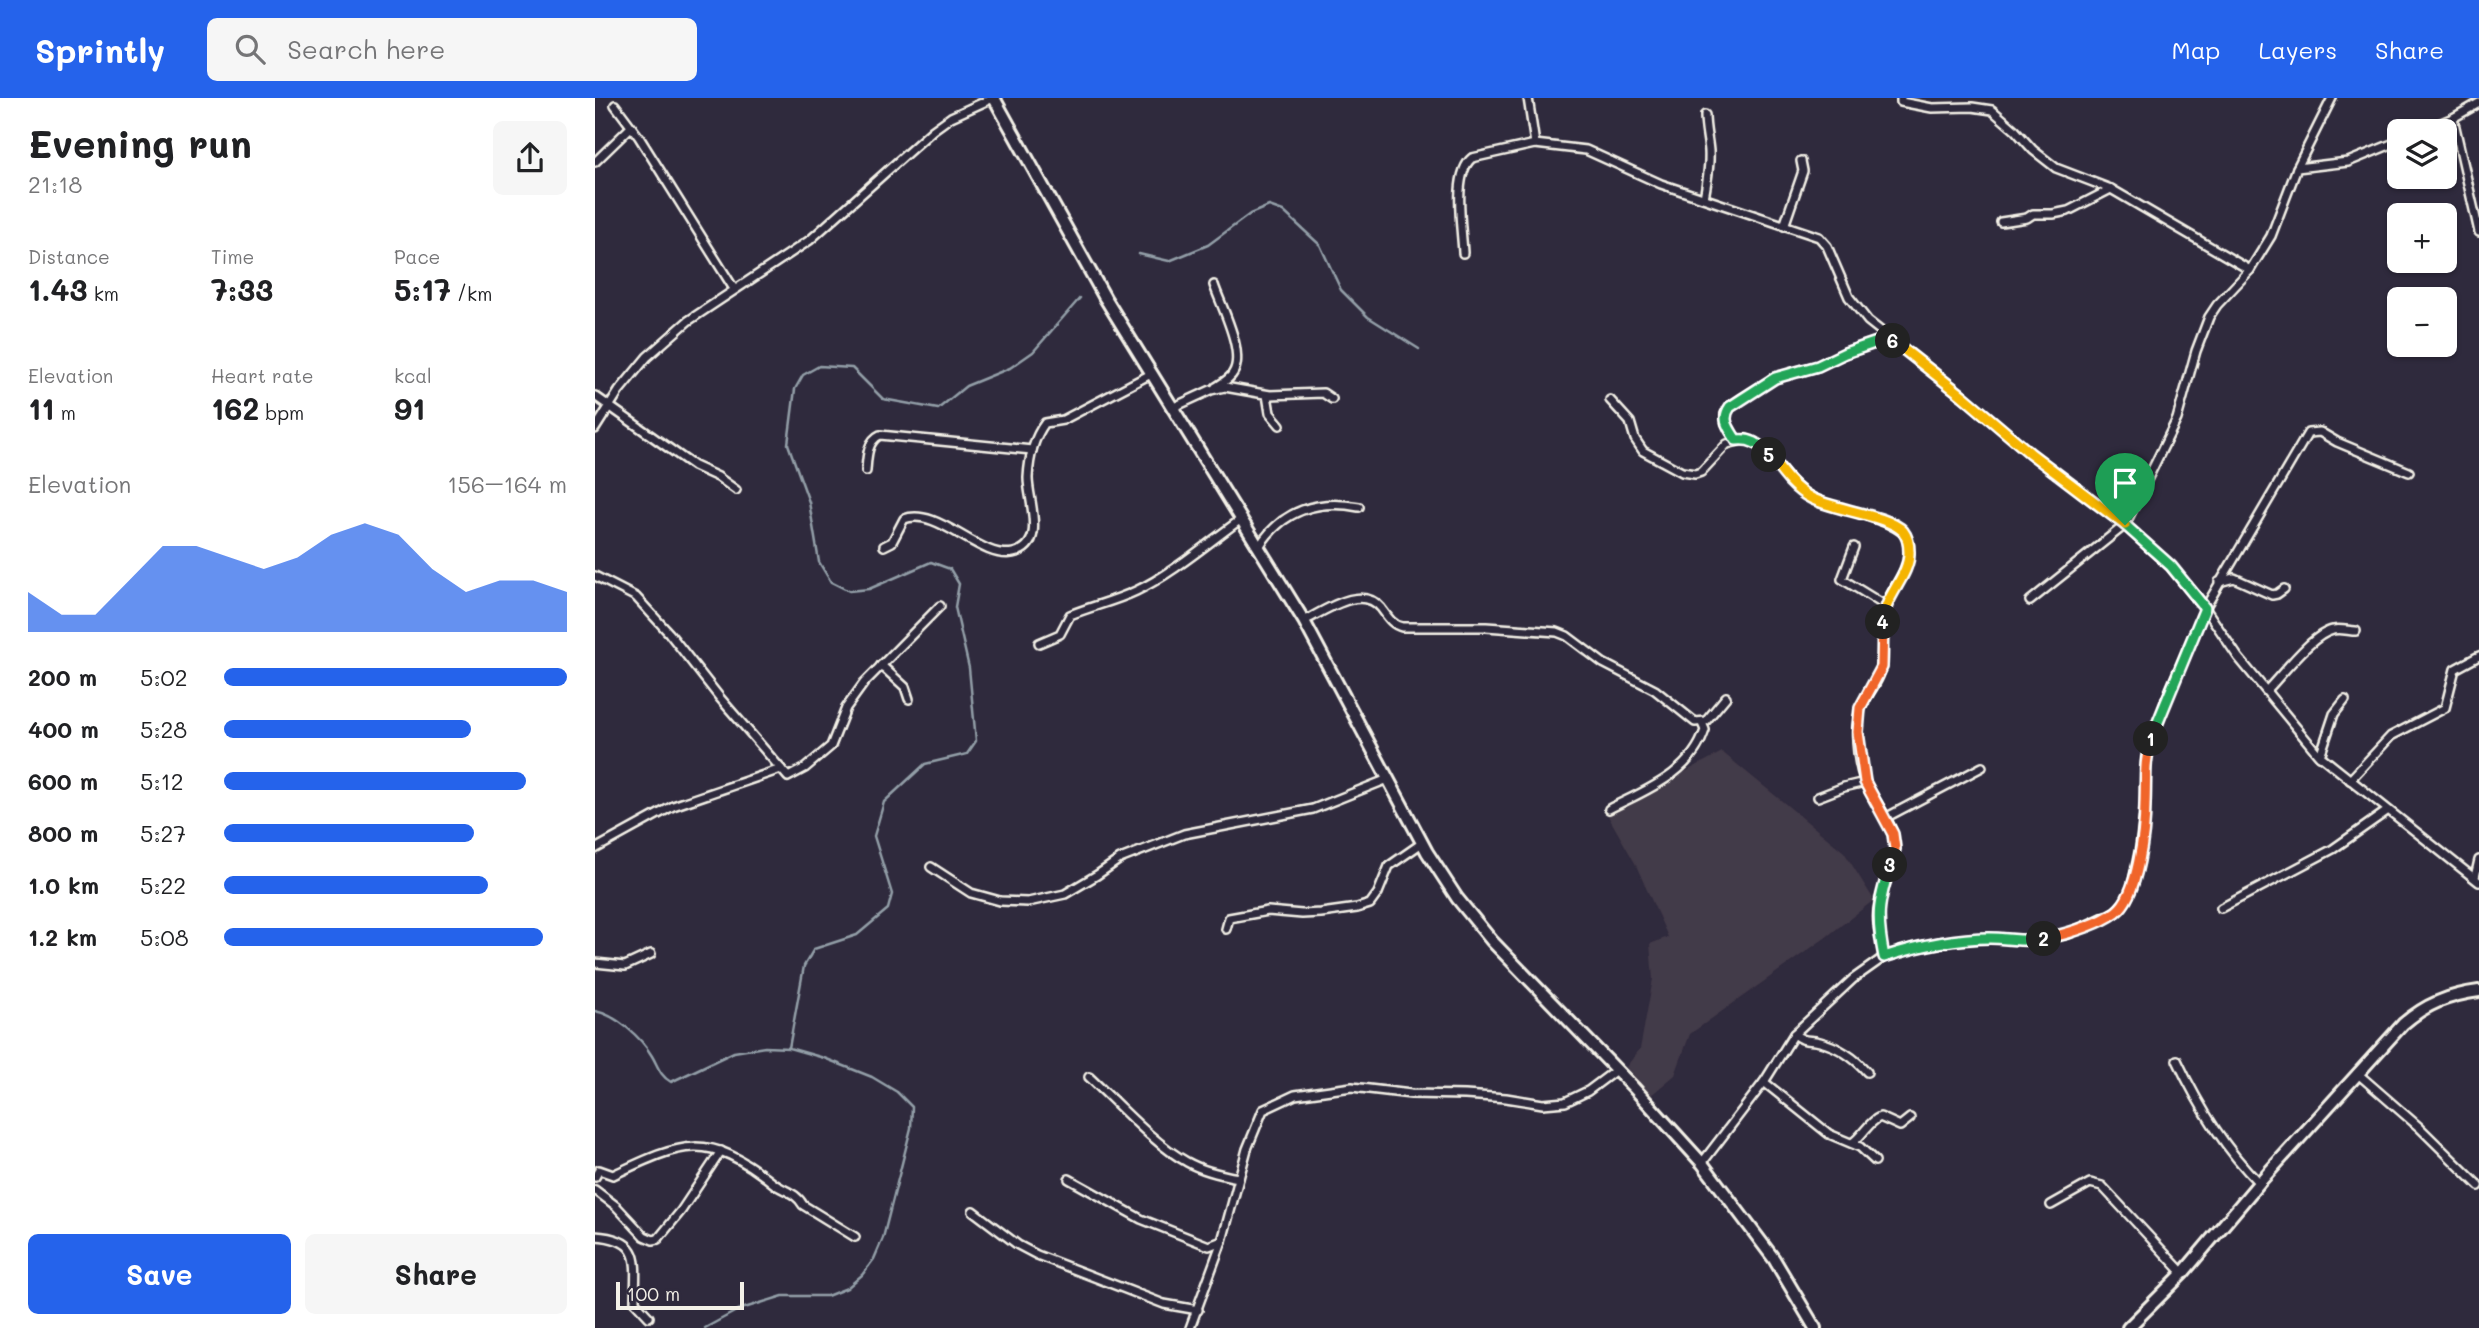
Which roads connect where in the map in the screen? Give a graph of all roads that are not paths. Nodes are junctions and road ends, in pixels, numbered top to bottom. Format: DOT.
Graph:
graph roads {
  1 [pos="993,98"];
  2 [pos="1528,98"];
  3 [pos="1901,98"];
  4 [pos="2332,98"];
  5 [pos="2479,103"];
  6 [pos="615,105"];
  7 [pos="1706,115"];
  8 [pos="2453,118"];
  9 [pos="631,127"];
  10 [pos="1535,144"];
  11 [pos="2387,146"];
  12 [pos="1801,160"];
  13 [pos="595,162"];
  14 [pos="2297,168"];
  15 [pos="2111,189"];
  16 [pos="1704,198"];
  17 [pos="2001,222"];
  18 [pos="1784,226"];
  19 [pos="2479,232"];
  20 [pos="1463,253"];
  21 [pos="2251,270"];
  22 [pos="1214,285"];
  23 [pos="734,289"];
  24 [pos="1889,338"];
  25 [pos="1151,374"];
  26 [pos="1211,390"];
  27 [pos="1267,395"];
  28 [pos="595,396"];
  29 [pos="1332,400"];
  30 [pos="1611,400"];
  31 [pos="609,407"];
  32 [pos="1172,408"];
  33 [pos="1280,425"];
  34 [pos="595,429"];
  35 [pos="1736,440"];
  36 [pos="1032,450"];
  37 [pos="866,471"];
  38 [pos="2409,472"];
  39 [pos="736,490"];
  40 [pos="1359,507"];
  41 [pos="1240,520"];
  42 [pos="2125,525"];
  43 [pos="884,546"];
  44 [pos="1259,547"];
  45 [pos="1854,547"];
  46 [pos="595,576"];
  47 [pos="2219,582"];
  48 [pos="2284,589"];
  49 [pos="2030,601"];
  50 [pos="1886,606"];
  51 [pos="940,607"];
  52 [pos="2205,608"];
  53 [pos="1304,621"];
  54 [pos="2356,631"];
  55 [pos="1039,643"];
  56 [pos="2479,656"];
  57 [pos="881,665"];
  58 [pos="2267,690"];
  59 [pos="1726,697"];
  60 [pos="909,699"];
  61 [pos="2345,700"];
  62 [pos="1702,723"];
  63 [pos="2320,756"];
  64 [pos="1982,767"];
  65 [pos="781,769"];
  66 [pos="1388,779"];
  67 [pos="2350,780"];
  68 [pos="1865,782"];
  69 [pos="1818,797"];
  70 [pos="1609,809"];
  71 [pos="2387,811"];
  72 [pos="1885,818"];
  73 [pos="1422,843"];
  74 [pos="595,849"];
  75 [pos="2479,860"];
  76 [pos="932,867"];
  77 [pos="2477,880"];
  78 [pos="2221,908"];
  79 [pos="1227,929"];
  80 [pos="651,954"];
  81 [pos="1884,957"];
  82 [pos="595,963"];
  83 [pos="2479,991"];
  84 [pos="1794,1034"];
  85 [pos="2177,1060"];
  86 [pos="1616,1070"];
  87 [pos="1867,1072"];
  88 [pos="2357,1073"];
  89 [pos="1089,1077"];
  90 [pos="1764,1082"];
  91 [pos="1910,1118"];
  92 [pos="1852,1143"];
  93 [pos="721,1151"];
  94 [pos="1875,1160"];
  95 [pos="1702,1163"];
  96 [pos="595,1177"];
  97 [pos="1239,1178"];
  98 [pos="1069,1179"];
  99 [pos="2259,1183"];
  100 [pos="2479,1186"];
  101 [pos="595,1190"];
  102 [pos="2051,1205"];
  103 [pos="973,1211"];
  104 [pos="595,1236"];
  105 [pos="855,1237"];
  106 [pos="1221,1241"];
  107 [pos="2183,1273"];
  108 [pos="1198,1310"];
  109 [pos="649,1317"];
  110 [pos="1190,1328"];
  111 [pos="1815,1328"];
  112 [pos="2128,1328"];
  1 -- 23 [label="street"];
  1 -- 25 [label="main road"];
  2 -- 10 [label="street"];
  3 -- 15 [label="street"];
  4 -- 14 [label="street"];
  5 -- 8 [label="street"];
  6 -- 9 [label="street"];
  7 -- 16 [label="street"];
  8 -- 19 [label="street"];
  9 -- 13 [label="street"];
  9 -- 23 [label="street"];
  10 -- 16 [label="street"];
  10 -- 20 [label="street"];
  11 -- 14 [label="street"];
  12 -- 18 [label="street"];
  14 -- 21 [label="street"];
  15 -- 17 [label="street"];
  15 -- 21 [label="street"];
  16 -- 18 [label="street"];
  18 -- 24 [label="street"];
  21 -- 42 [label="street"];
  22 -- 26 [label="street"];
  23 -- 31 [label="street"];
  24 -- 35 [label="street"];
  24 -- 42 [label="street"];
  25 -- 32 [label="main road"];
  25 -- 36 [label="street"];
  26 -- 27 [label="street"];
  26 -- 32 [label="street"];
  27 -- 29 [label="street"];
  27 -- 33 [label="street"];
  28 -- 31 [label="street"];
  30 -- 35 [label="street"];
  31 -- 34 [label="street"];
  31 -- 39 [label="street"];
  32 -- 41 [label="main road"];
  35 -- 50 [label="street"];
  36 -- 37 [label="street"];
  36 -- 43 [label="street"];
  38 -- 47 [label="street"];
  40 -- 44 [label="street"];
  41 -- 44 [label="main road"];
  41 -- 55 [label="street"];
  42 -- 49 [label="street"];
  42 -- 52 [label="street"];
  44 -- 53 [label="main road"];
  45 -- 50 [label="street"];
  46 -- 65 [label="street"];
  47 -- 48 [label="street"];
  47 -- 52 [label="street"];
  50 -- 68 [label="street"];
  51 -- 57 [label="street"];
  52 -- 58 [label="street"];
  52 -- 81 [label="street"];
  53 -- 62 [label="street"];
  53 -- 66 [label="main road"];
  54 -- 58 [label="street"];
  56 -- 67 [label="street"];
  57 -- 60 [label="street"];
  57 -- 65 [label="street"];
  58 -- 63 [label="street"];
  59 -- 62 [label="street"];
  61 -- 63 [label="street"];
  62 -- 70 [label="street"];
  63 -- 67 [label="street"];
  64 -- 72 [label="street"];
  65 -- 74 [label="street"];
  66 -- 73 [label="main road"];
  66 -- 76 [label="street"];
  67 -- 71 [label="street"];
  68 -- 69 [label="street"];
  68 -- 72 [label="street"];
  71 -- 77 [label="street"];
  71 -- 78 [label="street"];
  72 -- 81 [label="street"];
  73 -- 79 [label="street"];
  73 -- 86 [label="main road"];
  75 -- 77 [label="street"];
  80 -- 82 [label="street"];
  81 -- 84 [label="street"];
  83 -- 88 [label="main road"];
  84 -- 87 [label="street"];
  84 -- 90 [label="street"];
  85 -- 99 [label="street"];
  86 -- 95 [label="main road"];
  86 -- 97 [label="street"];
  88 -- 99 [label="main road"];
  88 -- 100 [label="street"];
  89 -- 97 [label="street"];
  90 -- 92 [label="street"];
  90 -- 95 [label="street"];
  91 -- 92 [label="street"];
  92 -- 94 [label="street"];
  93 -- 96 [label="street"];
  93 -- 101 [label="street"];
  93 -- 105 [label="street"];
  95 -- 111 [label="main road"];
  97 -- 106 [label="street"];
  98 -- 106 [label="street"];
  99 -- 107 [label="main road"];
  102 -- 107 [label="street"];
  103 -- 108 [label="street"];
  104 -- 109 [label="street"];
  106 -- 108 [label="street"];
  107 -- 112 [label="main road"];
  108 -- 110 [label="street"];
}
